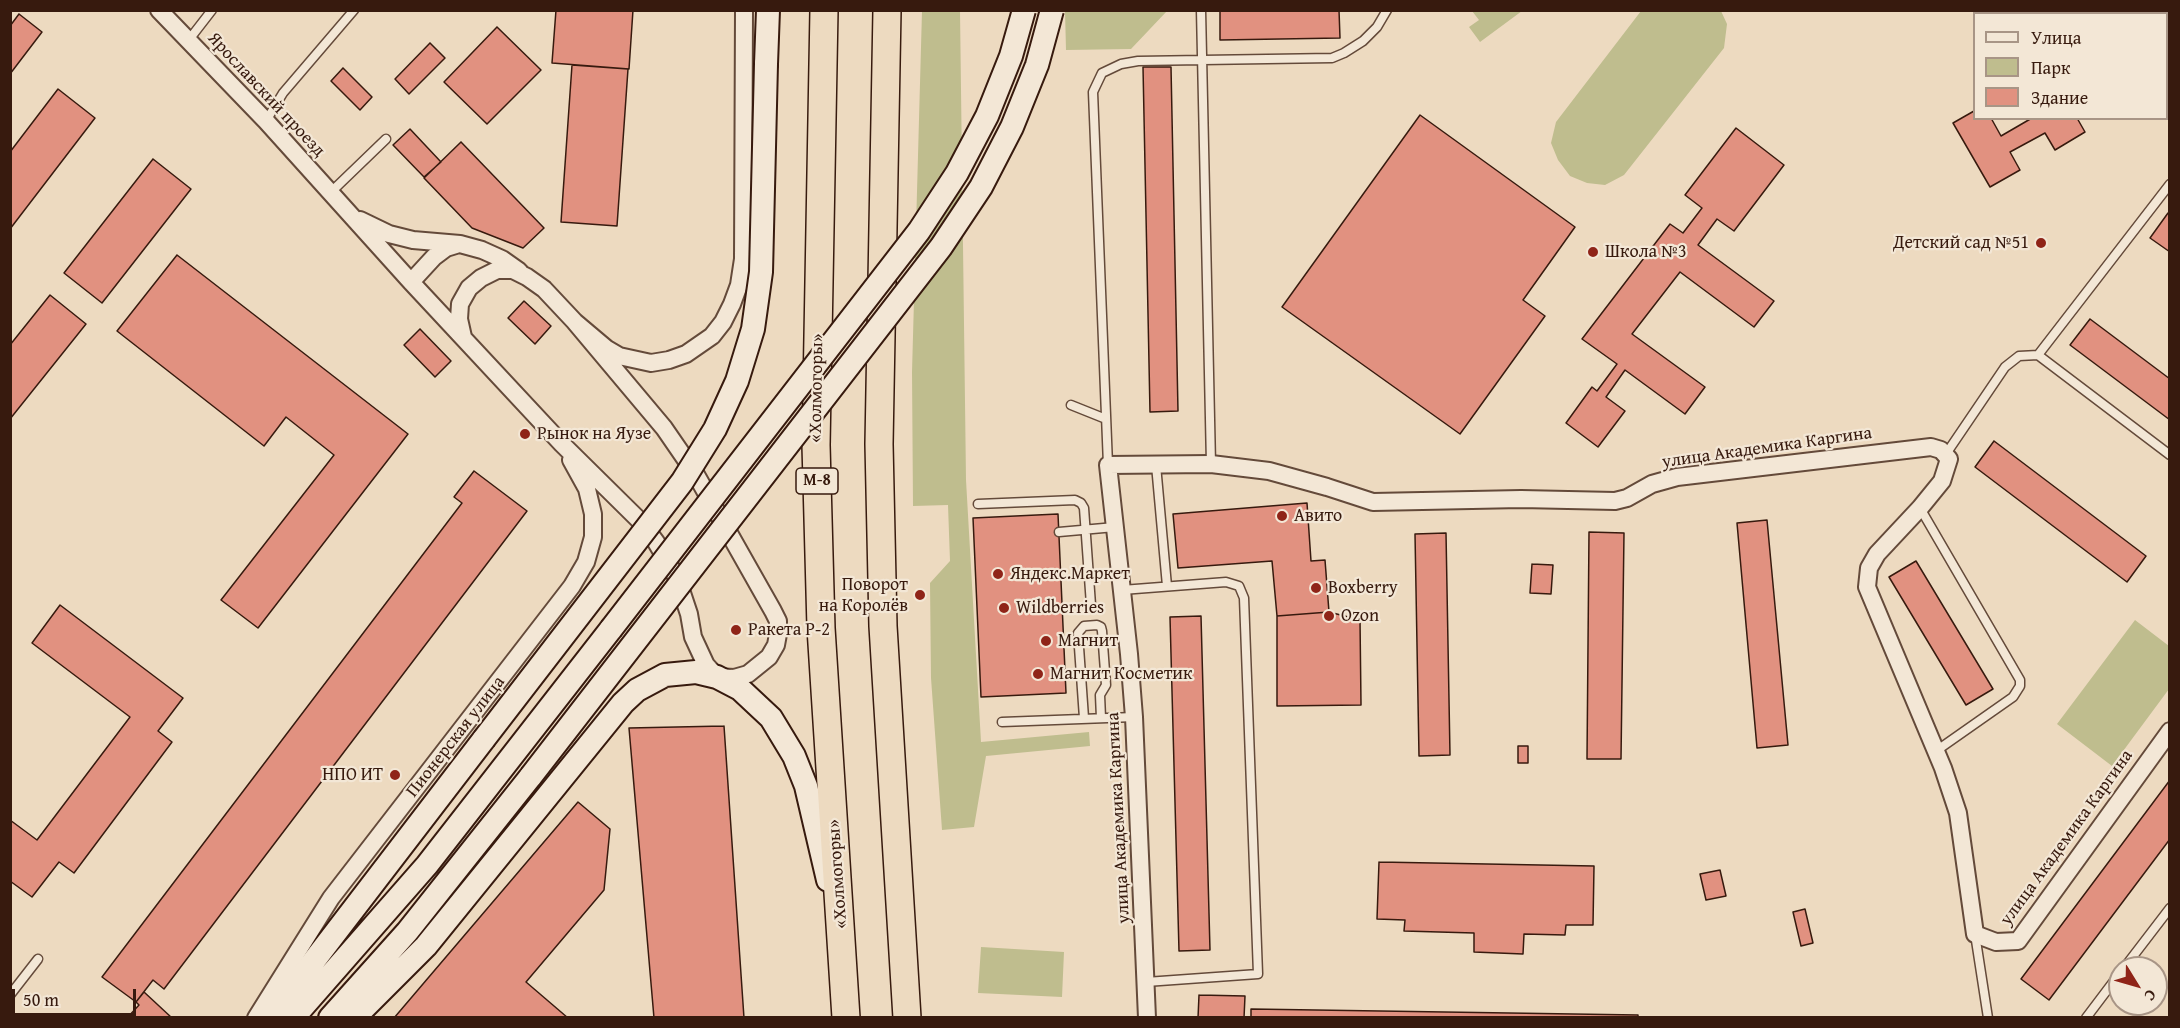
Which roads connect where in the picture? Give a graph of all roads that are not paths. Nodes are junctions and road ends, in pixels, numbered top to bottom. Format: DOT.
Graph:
graph roads {
  1 [pos="159,10"];
  2 [pos="212,10"];
  3 [pos="354,10"];
  4 [pos="744,10"];
  5 [pos="768,10"];
  6 [pos="824,10"];
  7 [pos="1024,10"];
  8 [pos="1052,10"];
  9 [pos="1201,10"];
  10 [pos="1387,10"];
  11 [pos="887,17"];
  12 [pos="188,41"];
  13 [pos="1202,59"];
  14 [pos="266,121"];
  15 [pos="386,139"];
  16 [pos="2169,184"];
  17 [pos="330,193"];
  18 [pos="343,207"];
  19 [pos="460,244"];
  20 [pos="527,277"];
  21 [pos="411,282"];
  22 [pos="575,322"];
  23 [pos="463,337"];
  24 [pos="2038,355"];
  25 [pos="1071,405"];
  26 [pos="1106,419"];
  27 [pos="562,444"];
  28 [pos="1946,453"];
  29 [pos="2169,455"];
  30 [pos="1211,464"];
  31 [pos="1108,465"];
  32 [pos="1156,465"];
  33 [pos="978,504"];
  34 [pos="1920,508"];
  35 [pos="1115,527"];
  36 [pos="1086,530"];
  37 [pos="1059,532"];
  38 [pos="1167,586"];
  39 [pos="1122,590"];
  40 [pos="1090,605"];
  41 [pos="717,677"];
  42 [pos="1134,717"];
  43 [pos="1084,718"];
  44 [pos="1101,718"];
  45 [pos="1002,722"];
  46 [pos="2169,731"];
  47 [pos="1936,751"];
  48 [pos="2169,908"];
  49 [pos="1975,934"];
  50 [pos="843,951"];
  51 [pos="2133,956"];
  52 [pos="38,959"];
  53 [pos="1146,982"];
  54 [pos="2108,989"];
  55 [pos="10,995"];
  56 [pos="256,1017"];
  57 [pos="270,1017"];
  58 [pos="293,1017"];
  59 [pos="330,1017"];
  60 [pos="354,1017"];
  61 [pos="846,1017"];
  62 [pos="907,1017"];
  63 [pos="1147,1017"];
  64 [pos="1988,1017"];
  65 [pos="2086,1017"];
  1 -- 12 [label="street, Ярославский проезд"];
  2 -- 12 [label="lane"];
  3 -- 14 [label="lane"];
  4 -- 22 [label="street"];
  5 -- 57 [label="main road, Пионерская улица, bridge"];
  6 -- 50 [label="highway, «Холмогоры» / М-8"];
  7 -- 58 [label="main road, bridge"];
  8 -- 59 [label="main road, bridge"];
  9 -- 13 [label="lane"];
  10 -- 13 [label="lane"];
  11 -- 62 [label="highway"];
  12 -- 14 [label="street, Ярославский проезд"];
  13 -- 26 [label="lane"];
  13 -- 30 [label="lane"];
  14 -- 17 [label="street, Ярославский проезд"];
  15 -- 17 [label="lane"];
  16 -- 24 [label="lane"];
  17 -- 18 [label="street, Ярославский проезд"];
  18 -- 19 [label="street, Ярославский проезд"];
  18 -- 21 [label="street, Ярославский проезд"];
  19 -- 20 [label="street, Ярославский проезд"];
  19 -- 21 [label="street"];
  20 -- 22 [label="street, Ярославский проезд"];
  20 -- 23 [label="street"];
  21 -- 23 [label="street, Ярославский проезд"];
  22 -- 41 [label="street"];
  23 -- 27 [label="street, Ярославский проезд"];
  24 -- 28 [label="lane"];
  24 -- 29 [label="lane"];
  25 -- 26 [label="lane"];
  26 -- 31 [label="lane"];
  27 -- 41 [label="street"];
  27 -- 56 [label="street, Пионерская улица"];
  28 -- 30 [label="street, улица Академика Каргина"];
  28 -- 34 [label="street, улица Академика Каргина"];
  30 -- 32 [label="street, улица Академика Каргина"];
  31 -- 32 [label="street, улица Академика Каргина"];
  31 -- 35 [label="street, улица Академика Каргина"];
  32 -- 38 [label="lane"];
  33 -- 36 [label="lane"];
  34 -- 47 [label="street, улица Академика Каргина"];
  34 -- 47 [label="lane"];
  35 -- 36 [label="lane"];
  35 -- 39 [label="street, улица Академика Каргина"];
  36 -- 37 [label="lane"];
  36 -- 40 [label="lane"];
  38 -- 39 [label="lane"];
  38 -- 53 [label="lane"];
  39 -- 42 [label="street, улица Академика Каргина"];
  41 -- 50 [label="main road"];
  41 -- 60 [label="main road"];
  42 -- 44 [label="lane"];
  42 -- 53 [label="street, улица Академика Каргина"];
  43 -- 44 [label="lane"];
  43 -- 44 [label="lane"];
  43 -- 45 [label="lane"];
  46 -- 49 [label="street, улица Академика Каргина"];
  47 -- 49 [label="street, улица Академика Каргина"];
  48 -- 51 [label="lane"];
  49 -- 64 [label="lane"];
  50 -- 61 [label="highway, «Холмогоры» / М-8"];
  52 -- 55 [label="lane"];
  53 -- 63 [label="street, улица Академика Каргина"];
  54 -- 65 [label="lane"];
}
